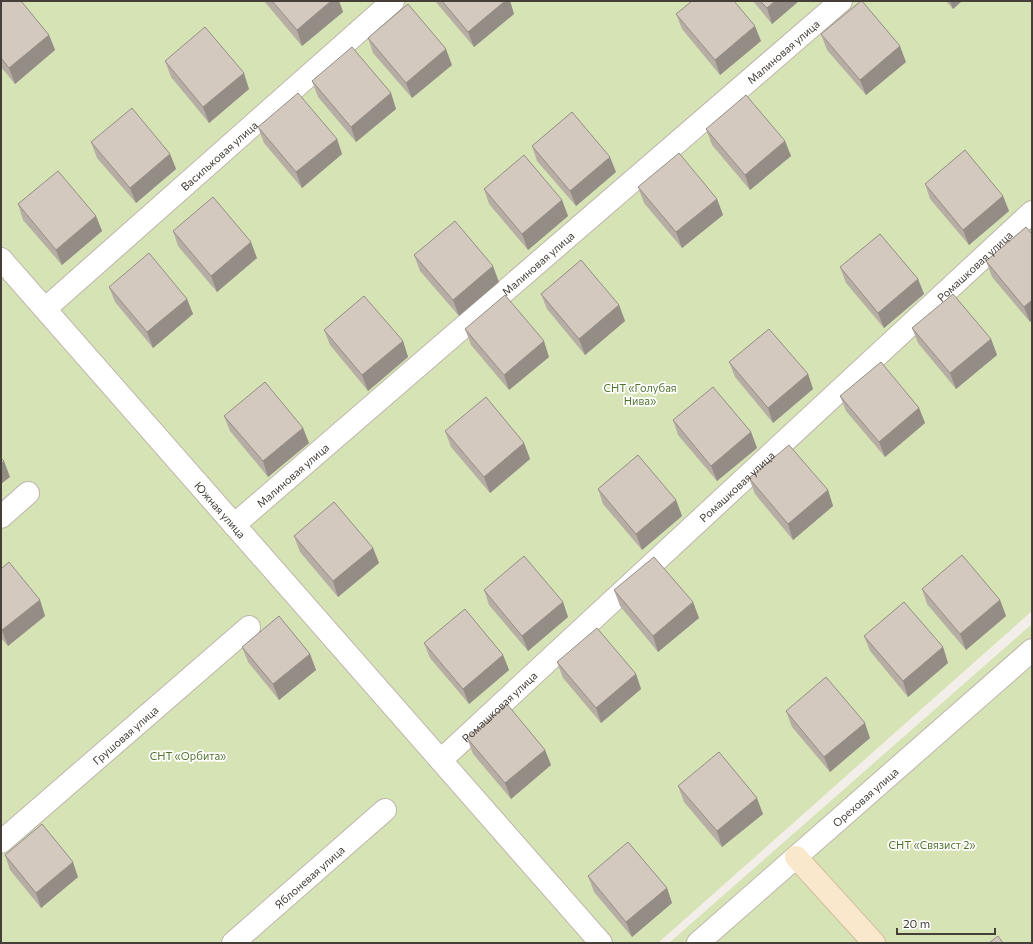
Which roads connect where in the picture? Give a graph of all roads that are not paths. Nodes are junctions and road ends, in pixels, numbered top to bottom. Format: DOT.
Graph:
graph roads {
  1 [pos="393,1"];
  2 [pos="841,1"];
  3 [pos="1032,212"];
  4 [pos="1,259"];
  5 [pos="45,309"];
  6 [pos="28,493"];
  7 [pos="1,517"];
  8 [pos="234,525"];
  9 [pos="249,627"];
  10 [pos="1032,650"];
  11 [pos="441,760"];
  12 [pos="385,810"];
  13 [pos="1,842"];
  14 [pos="796,857"];
  15 [pos="233,943"];
  16 [pos="601,943"];
  17 [pos="698,943"];
  18 [pos="874,943"];
  1 -- 5 [label="street, Васильковая улица"];
  2 -- 8 [label="street, Малиновая улица"];
  3 -- 11 [label="street, Ромашковая улица"];
  4 -- 5 [label="street, Южная улица"];
  5 -- 8 [label="street, Южная улица"];
  6 -- 7 [label="street"];
  8 -- 11 [label="street, Южная улица"];
  9 -- 13 [label="street, Грушовая улица"];
  10 -- 14 [label="street, Ореховая улица"];
  11 -- 16 [label="street, Южная улица"];
  12 -- 15 [label="street, Яблоневая улица"];
  14 -- 17 [label="street, Ореховая улица"];
  14 -- 18 [label="street"];
}
